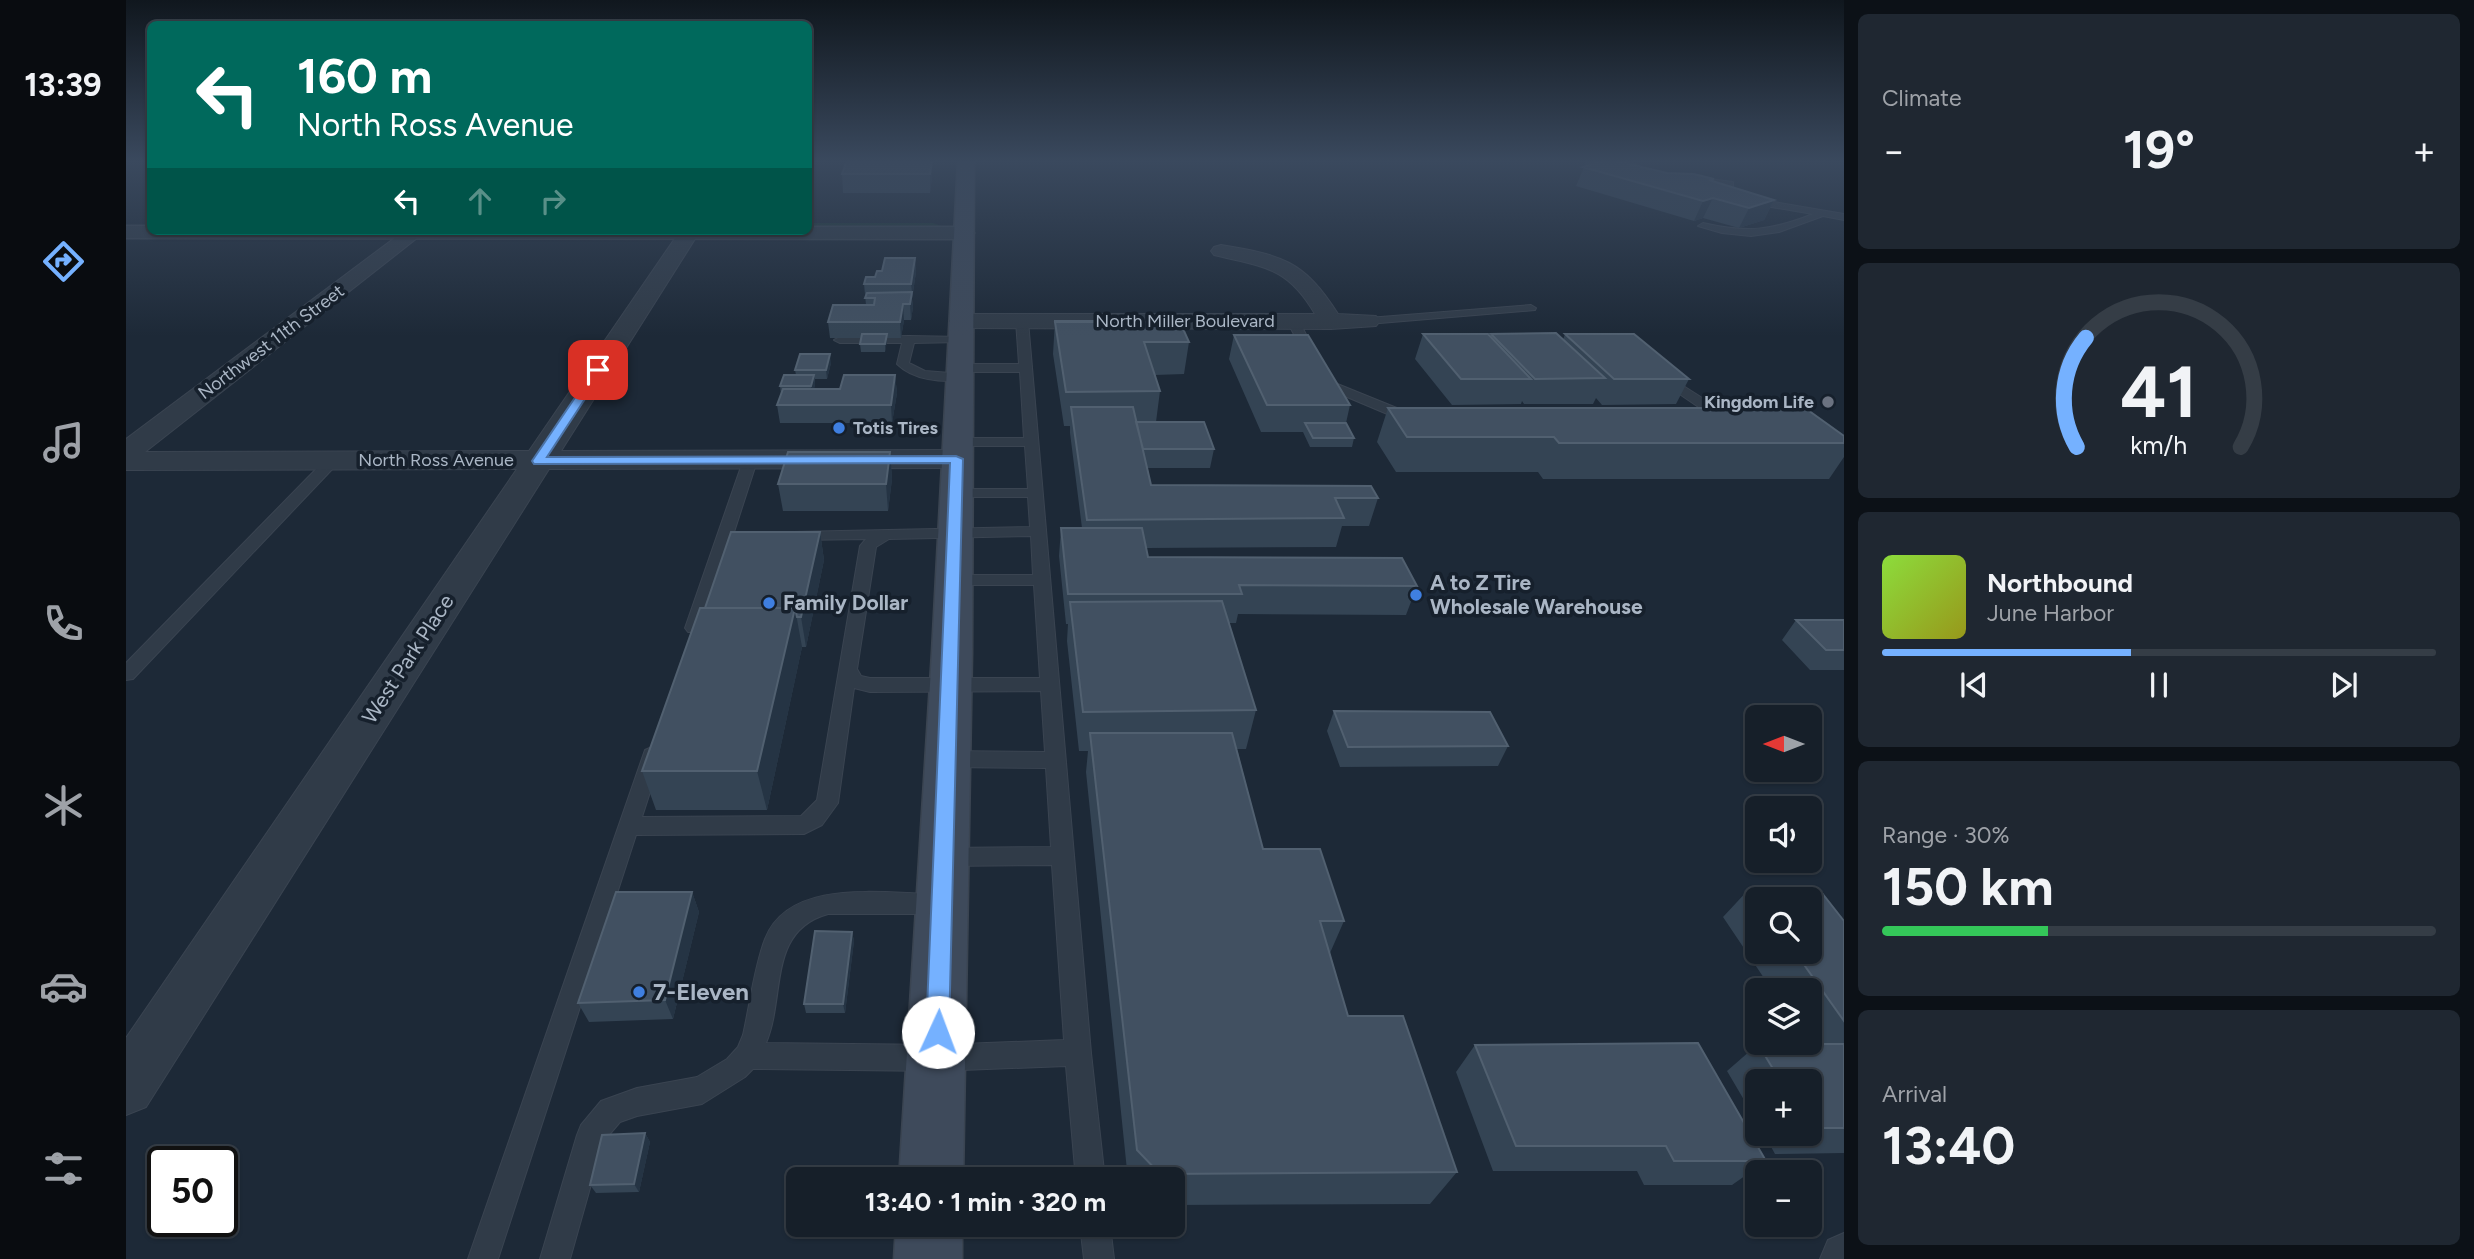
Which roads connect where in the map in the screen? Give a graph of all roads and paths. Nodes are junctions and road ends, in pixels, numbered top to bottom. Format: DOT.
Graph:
graph roads {
  1 [pos="964,219"];
  2 [pos="1810,219"];
  3 [pos="812,220"];
  4 [pos="139,223"];
  5 [pos="1703,226"];
  6 [pos="964,227"];
  7 [pos="812,230"];
  8 [pos="410,235"];
  9 [pos="687,235"];
  10 [pos="126,242"];
  11 [pos="1221,251"];
  12 [pos="1531,308"];
  13 [pos="1022,321"];
  14 [pos="1293,321"];
  15 [pos="1331,321"];
  16 [pos="1368,321"];
  17 [pos="960,330"];
  18 [pos="840,340"];
  19 [pos="909,340"];
  20 [pos="1025,368"];
  21 [pos="1654,371"];
  22 [pos="959,372"];
  23 [pos="1420,422"];
  24 [pos="1703,423"];
  25 [pos="1031,442"];
  26 [pos="126,453"];
  27 [pos="333,460"];
  28 [pos="126,461"];
  29 [pos="538,461"];
  30 [pos="750,461"];
  31 [pos="956,465"];
  32 [pos="1035,493"];
  33 [pos="1038,531"];
  34 [pos="954,532"];
  35 [pos="887,534"];
  36 [pos="779,535"];
  37 [pos="953,580"];
  38 [pos="1042,580"];
  39 [pos="685,654"];
  40 [pos="848,668"];
  41 [pos="126,674"];
  42 [pos="950,684"];
  43 [pos="1050,684"];
  44 [pos="659,734"];
  45 [pos="947,759"];
  46 [pos="1055,760"];
  47 [pos="628,826"];
  48 [pos="1063,856"];
  49 [pos="944,857"];
  50 [pos="943,904"];
  51 [pos="1078,1053"];
  52 [pos="747,1056"];
  53 [pos="937,1058"];
  54 [pos="126,1087"];
  55 [pos="932,1167"];
  56 [pos="1090,1167"];
  57 [pos="929,1237"];
  58 [pos="1096,1237"];
  59 [pos="1844,1248"];
  60 [pos="483,1259"];
  61 [pos="555,1259"];
  62 [pos="928,1259"];
  63 [pos="1099,1259"];
  64 [pos="1835,1259"];
  1 -- 6 [label="main road"];
  2 -- 5 [label="lane"];
  3 -- 6 [label="street"];
  4 -- 10 [label="street"];
  6 -- 7 [label="street"];
  6 -- 17 [label="main road"];
  8 -- 26 [label="street, Northwest 11th Street"];
  9 -- 29 [label="street, West Park Place"];
  11 -- 15 [label="street"];
  12 -- 16 [label="lane"];
  13 -- 14 [label="street, North Miller Boulevard"];
  13 -- 17 [label="street, North Miller Boulevard"];
  13 -- 20 [label="lane"];
  14 -- 15 [label="street, North Miller Boulevard"];
  14 -- 23 [label="lane"];
  15 -- 16 [label="street, North Miller Boulevard"];
  17 -- 19 [label="lane"];
  17 -- 22 [label="main road"];
  18 -- 19 [label="lane"];
  19 -- 22 [label="lane"];
  20 -- 22 [label="lane"];
  20 -- 25 [label="lane"];
  21 -- 24 [label="lane"];
  22 -- 31 [label="main road"];
  25 -- 31 [label="lane"];
  25 -- 32 [label="lane"];
  27 -- 28 [label="street, North Ross Avenue"];
  27 -- 29 [label="street, North Ross Avenue"];
  27 -- 41 [label="lane"];
  29 -- 30 [label="street, North Ross Avenue"];
  29 -- 54 [label="street, West Park Place"];
  30 -- 31 [label="street, North Ross Avenue"];
  30 -- 39 [label="lane"];
  31 -- 32 [label="lane"];
  31 -- 34 [label="main road"];
  32 -- 33 [label="lane"];
  33 -- 34 [label="lane"];
  33 -- 38 [label="lane"];
  34 -- 35 [label="lane"];
  34 -- 37 [label="main road"];
  35 -- 36 [label="lane"];
  35 -- 40 [label="lane"];
  37 -- 38 [label="lane"];
  37 -- 42 [label="main road"];
  38 -- 43 [label="lane"];
  40 -- 42 [label="lane"];
  40 -- 47 [label="lane"];
  42 -- 43 [label="lane"];
  42 -- 45 [label="main road"];
  43 -- 46 [label="lane"];
  44 -- 47 [label="lane"];
  45 -- 46 [label="lane"];
  45 -- 49 [label="main road"];
  46 -- 48 [label="lane"];
  47 -- 60 [label="lane"];
  48 -- 49 [label="lane"];
  48 -- 51 [label="lane"];
  49 -- 50 [label="main road"];
  50 -- 52 [label="lane"];
  50 -- 53 [label="main road"];
  51 -- 53 [label="lane"];
  51 -- 56 [label="lane"];
  52 -- 53 [label="lane"];
  52 -- 61 [label="lane"];
  53 -- 55 [label="main road"];
  57 -- 62 [label="main road"];
  58 -- 63 [label="lane"];
  59 -- 64 [label="lane"];
}
